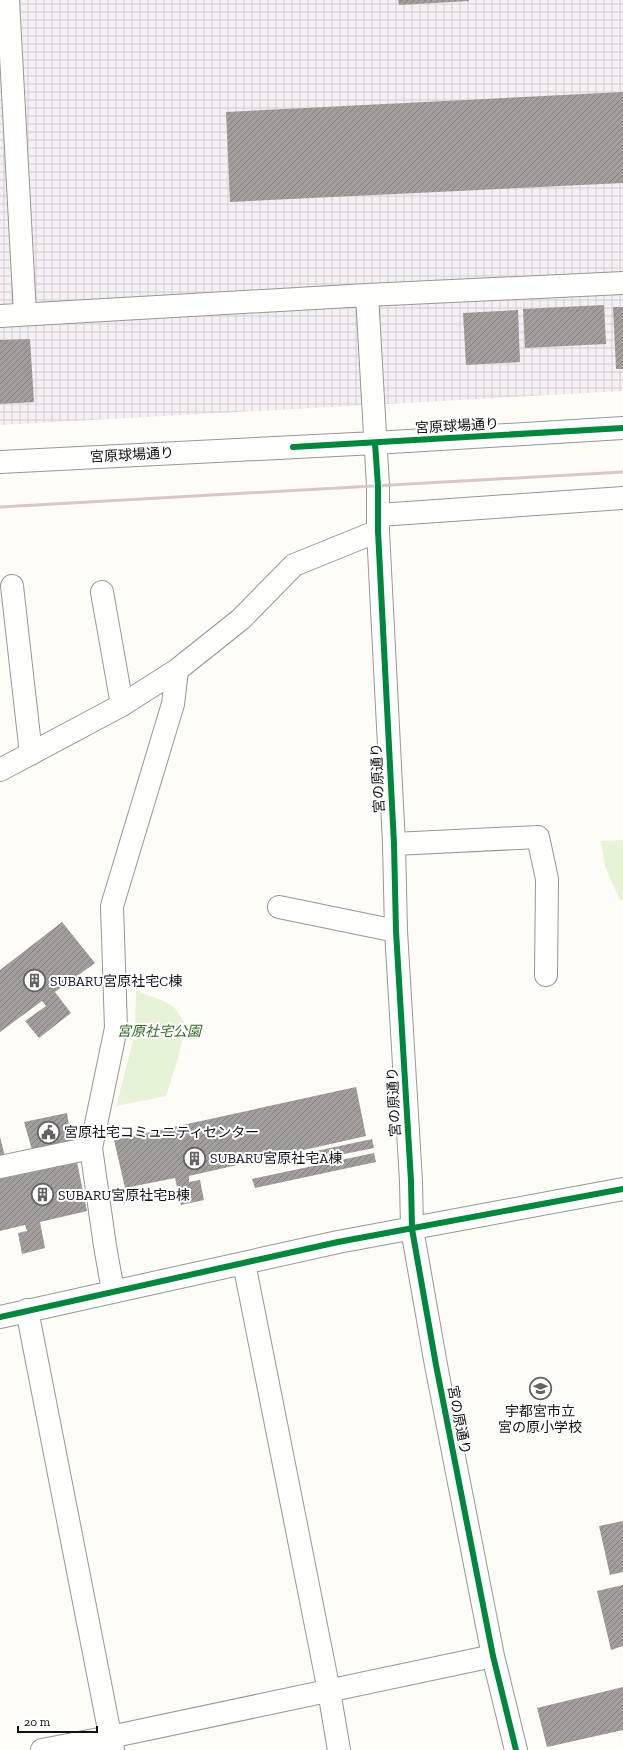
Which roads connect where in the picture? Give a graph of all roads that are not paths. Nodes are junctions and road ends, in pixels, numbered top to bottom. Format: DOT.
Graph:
graph roads {
  1 [pos="8,0"];
  2 [pos="623,283"];
  3 [pos="367,295"];
  4 [pos="25,314"];
  5 [pos="0,316"];
  6 [pos="623,428"];
  7 [pos="375,443"];
  8 [pos="0,462"];
  9 [pos="623,498"];
  10 [pos="378,523"];
  11 [pos="12,586"];
  12 [pos="102,592"];
  13 [pos="177,670"];
  14 [pos="122,705"];
  15 [pos="31,754"];
  16 [pos="0,770"];
  17 [pos="394,844"];
  18 [pos="279,907"];
  19 [pos="396,931"];
  20 [pos="546,975"];
  21 [pos="92,1148"];
  22 [pos="0,1167"];
  23 [pos="623,1190"];
  24 [pos="412,1229"];
  25 [pos="244,1263"];
  26 [pos="113,1291"];
  27 [pos="27,1310"];
  28 [pos="0,1317"];
  29 [pos="493,1656"];
  30 [pos="329,1691"];
  31 [pos="112,1744"];
  32 [pos="42,1750"];
  33 [pos="339,1750"];
  34 [pos="516,1750"];
  1 -- 4 [label="street"];
  2 -- 3 [label="street"];
  3 -- 4 [label="street"];
  3 -- 7 [label="street, 宮の原通り"];
  4 -- 5 [label="street"];
  6 -- 7 [label="street, 宮原球場通り"];
  7 -- 8 [label="street, 宮原球場通り"];
  7 -- 10 [label="street, 宮の原通り"];
  9 -- 10 [label="street"];
  10 -- 13 [label="street"];
  10 -- 17 [label="street, 宮の原通り"];
  11 -- 15 [label="street"];
  12 -- 14 [label="street"];
  13 -- 14 [label="street"];
  13 -- 21 [label="street"];
  14 -- 15 [label="street"];
  15 -- 16 [label="street"];
  17 -- 19 [label="street, 宮の原通り"];
  17 -- 20 [label="street"];
  18 -- 19 [label="street"];
  19 -- 24 [label="street, 宮の原通り"];
  21 -- 22 [label="street"];
  21 -- 26 [label="street"];
  23 -- 24 [label="street"];
  24 -- 25 [label="street"];
  24 -- 29 [label="street, 宮の原通り"];
  25 -- 26 [label="street"];
  25 -- 30 [label="street"];
  26 -- 27 [label="street"];
  27 -- 28 [label="street"];
  27 -- 31 [label="street"];
  29 -- 30 [label="street"];
  29 -- 34 [label="street, 宮の原通り"];
  30 -- 31 [label="street"];
  30 -- 33 [label="street"];
  31 -- 32 [label="street"];
}
